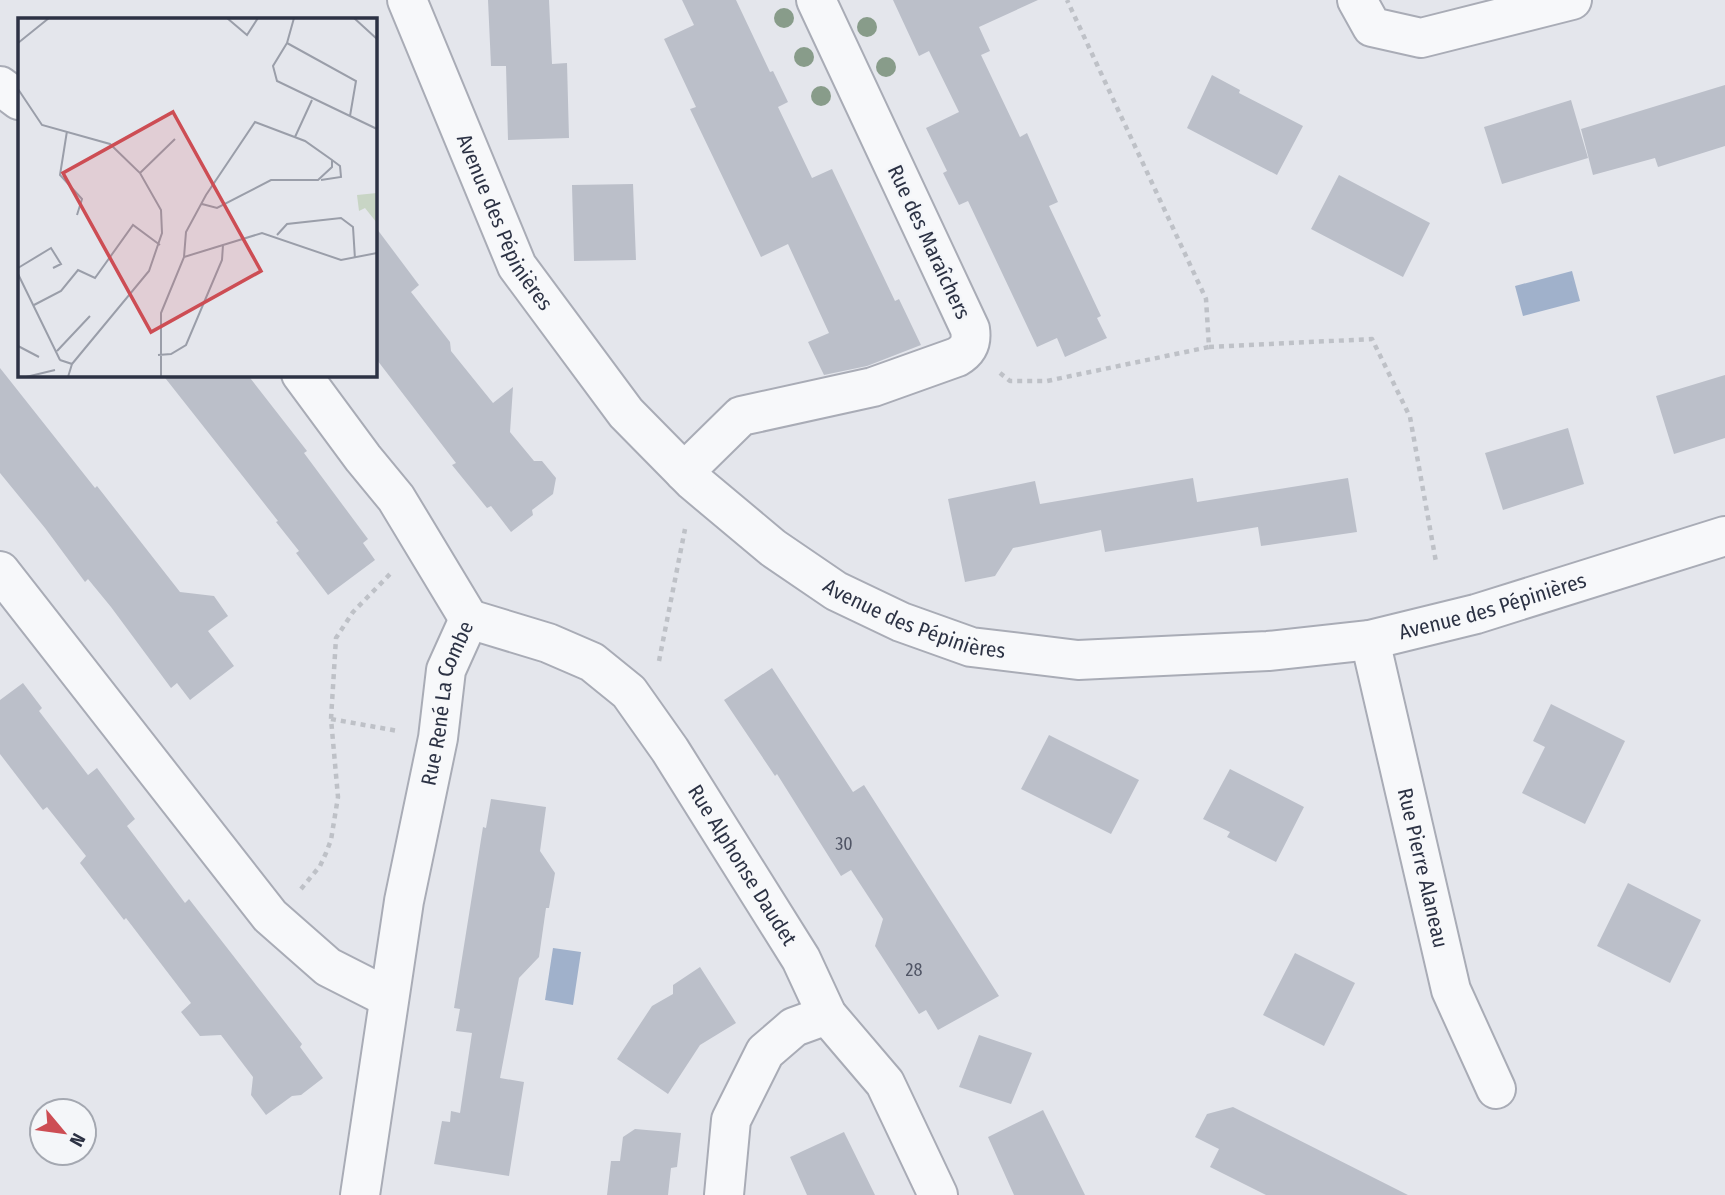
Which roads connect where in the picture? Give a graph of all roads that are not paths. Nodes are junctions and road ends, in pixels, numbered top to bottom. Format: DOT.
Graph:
graph roads {
  1 [pos="407,0"];
  2 [pos="816,0"];
  3 [pos="1357,0"];
  4 [pos="1572,0"];
  5 [pos="0,86"];
  6 [pos="18,99"];
  7 [pos="302,376"];
  8 [pos="689,476"];
  9 [pos="1725,536"];
  10 [pos="0,571"];
  11 [pos="470,619"];
  12 [pos="1370,640"];
  13 [pos="389,998"];
  14 [pos="827,1015"];
  15 [pos="1496,1089"];
  16 [pos="360,1195"];
  17 [pos="724,1195"];
  18 [pos="938,1195"];
  1 -- 8 [label="street, Avenue des Pépinières"];
  2 -- 8 [label="street, Rue des Maraîchers"];
  3 -- 4 [label="street"];
  5 -- 6 [label="street"];
  7 -- 11 [label="street, Rue René La Combe"];
  8 -- 12 [label="street, Avenue des Pépinières"];
  9 -- 12 [label="street, Avenue des Pépinières"];
  10 -- 13 [label="street"];
  11 -- 13 [label="street, Rue René La Combe"];
  11 -- 14 [label="street, Rue Alphonse Daudet"];
  12 -- 15 [label="street, Rue Pierre Alaneau"];
  13 -- 16 [label="street, Rue René La Combe"];
  14 -- 17 [label="street"];
  14 -- 18 [label="street, Rue Alphonse Daudet"];
}
